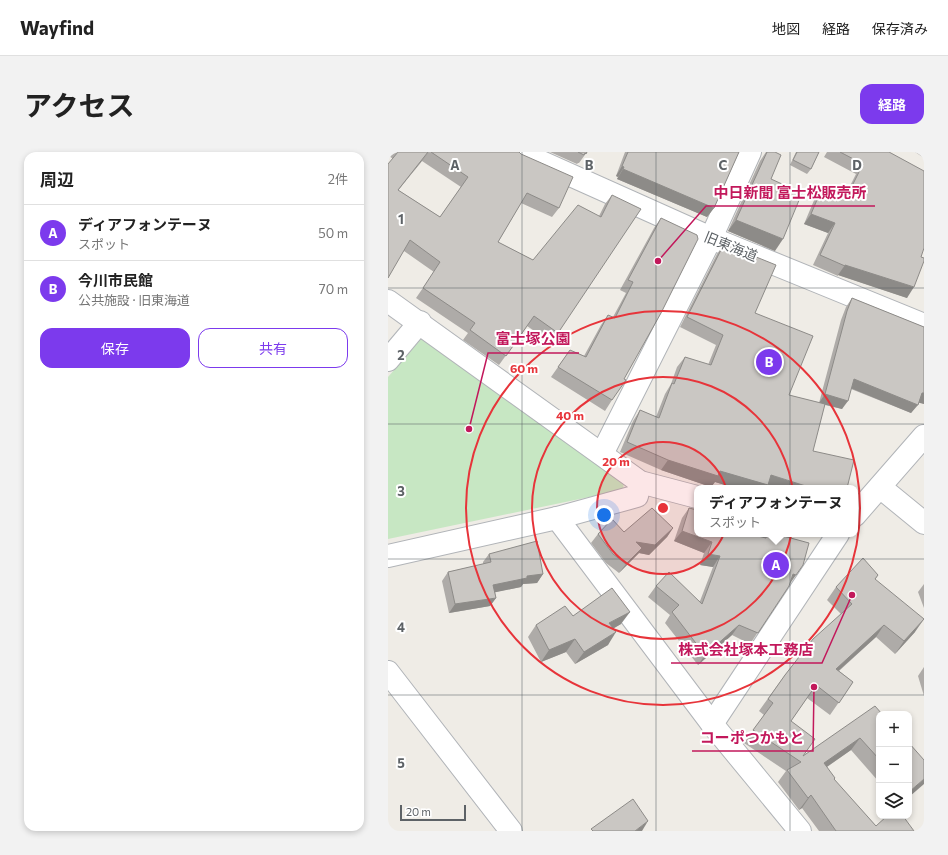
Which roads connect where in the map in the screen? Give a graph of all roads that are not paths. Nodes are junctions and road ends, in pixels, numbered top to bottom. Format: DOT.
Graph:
graph roads {
  1 [pos="519,152"];
  2 [pos="750,152"];
  3 [pos="711,238"];
  4 [pos="388,300"];
  5 [pos="420,322"];
  6 [pos="924,325"];
  7 [pos="388,360"];
  8 [pos="924,436"];
  9 [pos="602,454"];
  10 [pos="640,482"];
  11 [pos="880,487"];
  12 [pos="694,496"];
  13 [pos="858,512"];
  14 [pos="557,518"];
  15 [pos="924,523"];
  16 [pos="834,537"];
  17 [pos="388,556"];
  18 [pos="388,672"];
  19 [pos="712,724"];
  20 [pos="511,831"];
  21 [pos="800,831"];
  1 -- 3 [label="street, 旧東海道"];
  2 -- 3 [label="street"];
  3 -- 6 [label="street, 旧東海道"];
  3 -- 9 [label="street"];
  4 -- 5 [label="street"];
  5 -- 7 [label="street"];
  5 -- 9 [label="street"];
  8 -- 11 [label="street"];
  9 -- 10 [label="street"];
  10 -- 12 [label="street"];
  10 -- 14 [label="street"];
  11 -- 13 [label="street"];
  11 -- 15 [label="street"];
  14 -- 17 [label="street"];
  14 -- 19 [label="street"];
  16 -- 19 [label="street"];
  18 -- 20 [label="street"];
  19 -- 21 [label="street"];
}
